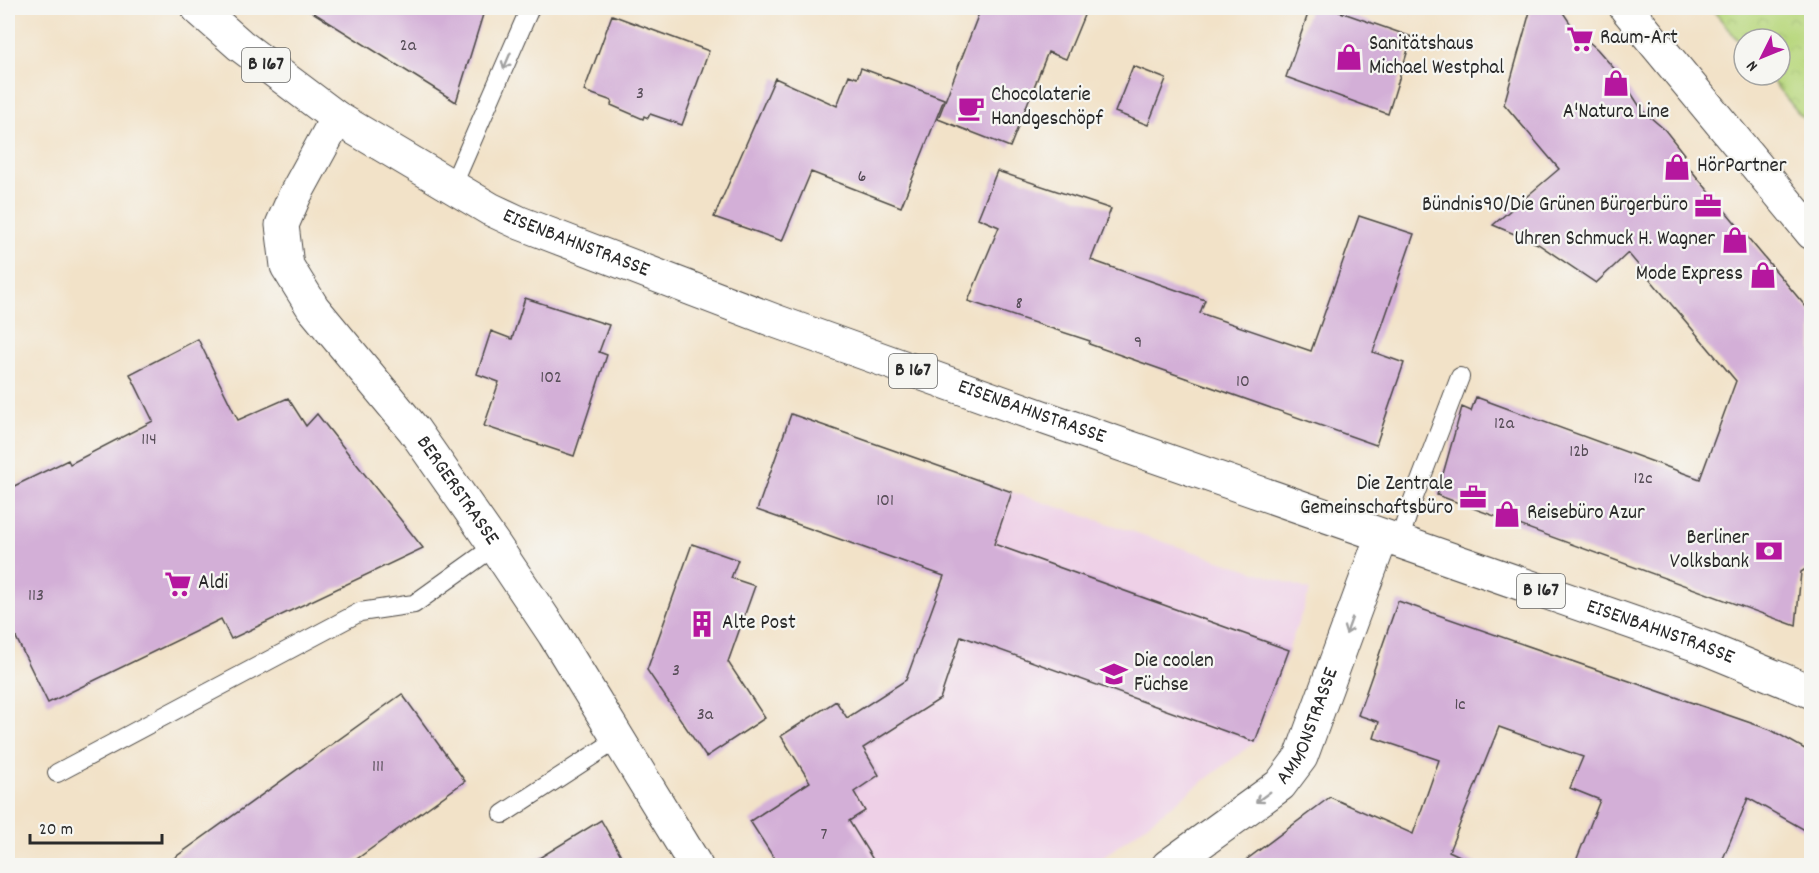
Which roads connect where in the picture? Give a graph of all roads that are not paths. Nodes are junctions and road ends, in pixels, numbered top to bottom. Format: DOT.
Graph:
graph roads {
  1 [pos="198,8"];
  2 [pos="530,8"];
  3 [pos="1626,8"];
  4 [pos="337,118"];
  5 [pos="452,187"];
  6 [pos="1812,233"];
  7 [pos="1460,377"];
  8 [pos="1391,539"];
  9 [pos="495,546"];
  10 [pos="1812,692"];
  11 [pos="618,739"];
  12 [pos="57,773"];
  13 [pos="503,814"];
  14 [pos="696,866"];
  15 [pos="1168,866"];
  1 -- 4 [label="main road, EISENBAHNSTRASSE / B 167"];
  2 -- 5 [label="lane, one-way"];
  3 -- 6 [label="main road"];
  4 -- 5 [label="main road, EISENBAHNSTRASSE / B 167"];
  4 -- 9 [label="main road, BERGERSTRASSE"];
  5 -- 8 [label="main road, EISENBAHNSTRASSE / B 167"];
  7 -- 8 [label="lane"];
  8 -- 10 [label="main road, EISENBAHNSTRASSE / B 167"];
  8 -- 15 [label="main road, AMMONSTRASSE, one-way"];
  9 -- 11 [label="main road, BERGERSTRASSE"];
  9 -- 12 [label="lane"];
  11 -- 13 [label="lane"];
  11 -- 14 [label="main road, BERGERSTRASSE"];
}
